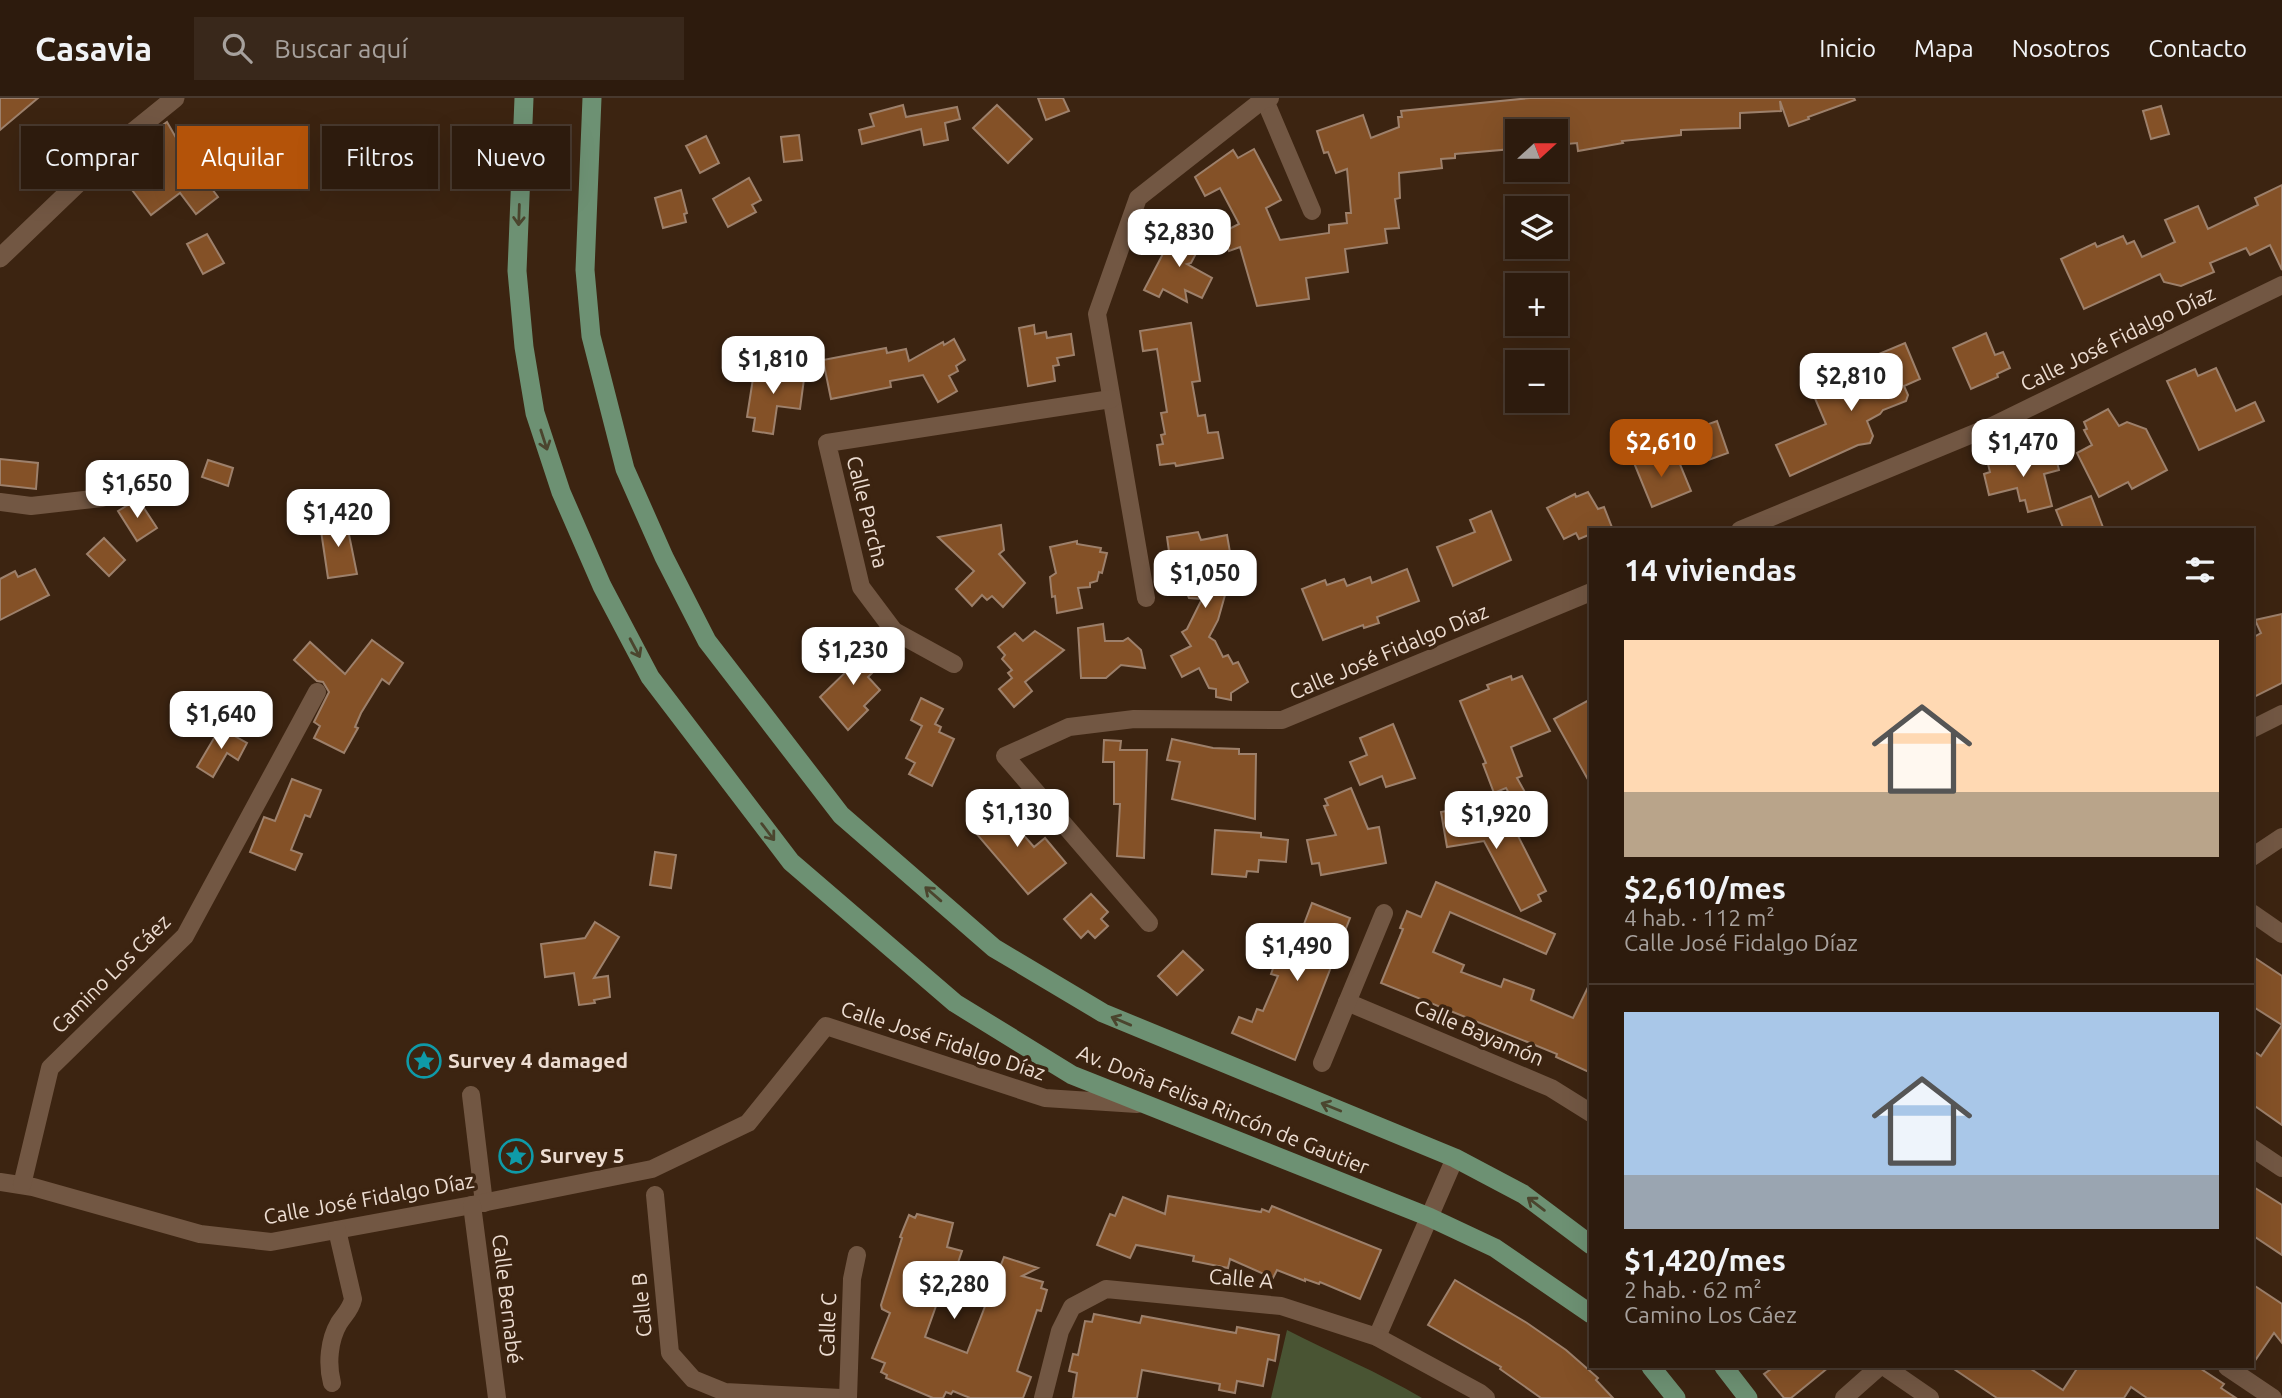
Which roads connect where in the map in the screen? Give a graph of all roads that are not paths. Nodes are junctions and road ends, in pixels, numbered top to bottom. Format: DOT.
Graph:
graph roads {
  1 [pos="175,98"];
  2 [pos="524,98"];
  3 [pos="592,98"];
  4 [pos="1264,98"];
  5 [pos="1270,98"];
  6 [pos="1312,211"];
  7 [pos="0,258"];
  8 [pos="2282,285"];
  9 [pos="1111,399"];
  10 [pos="102,498"];
  11 [pos="0,502"];
  12 [pos="1745,528"];
  13 [pos="1589,593"];
  14 [pos="1146,598"];
  15 [pos="954,664"];
  16 [pos="317,692"];
  17 [pos="2282,714"];
  18 [pos="2254,728"];
  19 [pos="2282,837"];
  20 [pos="2254,856"];
  21 [pos="1384,913"];
  22 [pos="2254,914"];
  23 [pos="1149,923"];
  24 [pos="2282,934"];
  25 [pos="1347,1002"];
  26 [pos="1322,1063"];
  27 [pos="471,1095"];
  28 [pos="1144,1104"];
  29 [pos="1589,1112"];
  30 [pos="2254,1149"];
  31 [pos="1455,1158"];
  32 [pos="2282,1168"];
  33 [pos="0,1182"];
  34 [pos="22,1185"];
  35 [pos="654,1195"];
  36 [pos="478,1204"];
  37 [pos="1429,1217"];
  38 [pos="337,1230"];
  39 [pos="1589,1244"];
  40 [pos="857,1255"];
  41 [pos="1589,1313"];
  42 [pos="1377,1338"];
  43 [pos="1652,1368"];
  44 [pos="1725,1368"];
  45 [pos="1877,1368"];
  46 [pos="1886,1368"];
  47 [pos="2228,1368"];
  48 [pos="332,1383"];
  49 [pos="497,1398"];
  50 [pos="841,1398"];
  51 [pos="849,1398"];
  52 [pos="1043,1398"];
  53 [pos="1486,1398"];
  54 [pos="1676,1398"];
  55 [pos="1748,1398"];
  56 [pos="1844,1398"];
  57 [pos="1930,1398"];
  58 [pos="2273,1398"];
  1 -- 7 [label="street"];
  2 -- 28 [label="main road, Av. Doña Felisa Rincón de Gautier, one-way"];
  31 -- 3 [label="main road, Av. Doña Felisa Rincón de Gautier, one-way"];
  4 -- 5 [label="street"];
  4 -- 6 [label="street"];
  4 -- 9 [label="street"];
  8 -- 12 [label="street, Calle José Fidalgo Díaz"];
  9 -- 14 [label="street"];
  9 -- 15 [label="street, Calle Parcha"];
  10 -- 11 [label="street"];
  13 -- 23 [label="street, Calle José Fidalgo Díaz"];
  16 -- 34 [label="street, Camino Los Cáez"];
  17 -- 18 [label="street"];
  19 -- 20 [label="street"];
  21 -- 25 [label="street"];
  22 -- 24 [label="street"];
  25 -- 26 [label="street"];
  25 -- 29 [label="street, Calle Bayamón"];
  27 -- 36 [label="street, Calle Bernabé"];
  28 -- 36 [label="street, Calle José Fidalgo Díaz"];
  28 -- 37 [label="main road, Av. Doña Felisa Rincón de Gautier"];
  30 -- 32 [label="street"];
  31 -- 37 [label="street"];
  39 -- 31 [label="main road, Av. Doña Felisa Rincón de Gautier, one-way"];
  33 -- 34 [label="street, Calle José Fidalgo Díaz"];
  34 -- 38 [label="street, Calle José Fidalgo Díaz"];
  35 -- 50 [label="street, Calle B"];
  36 -- 38 [label="street, Calle José Fidalgo Díaz"];
  36 -- 49 [label="street, Calle Bernabé"];
  37 -- 41 [label="main road, Av. Doña Felisa Rincón de Gautier"];
  37 -- 42 [label="street"];
  38 -- 48 [label="street"];
  40 -- 51 [label="street, Calle C"];
  42 -- 52 [label="street, Calle A"];
  42 -- 53 [label="street, Calle A"];
  43 -- 54 [label="main road"];
  44 -- 55 [label="main road"];
  45 -- 56 [label="street"];
  46 -- 57 [label="street"];
  47 -- 58 [label="street"];
}
